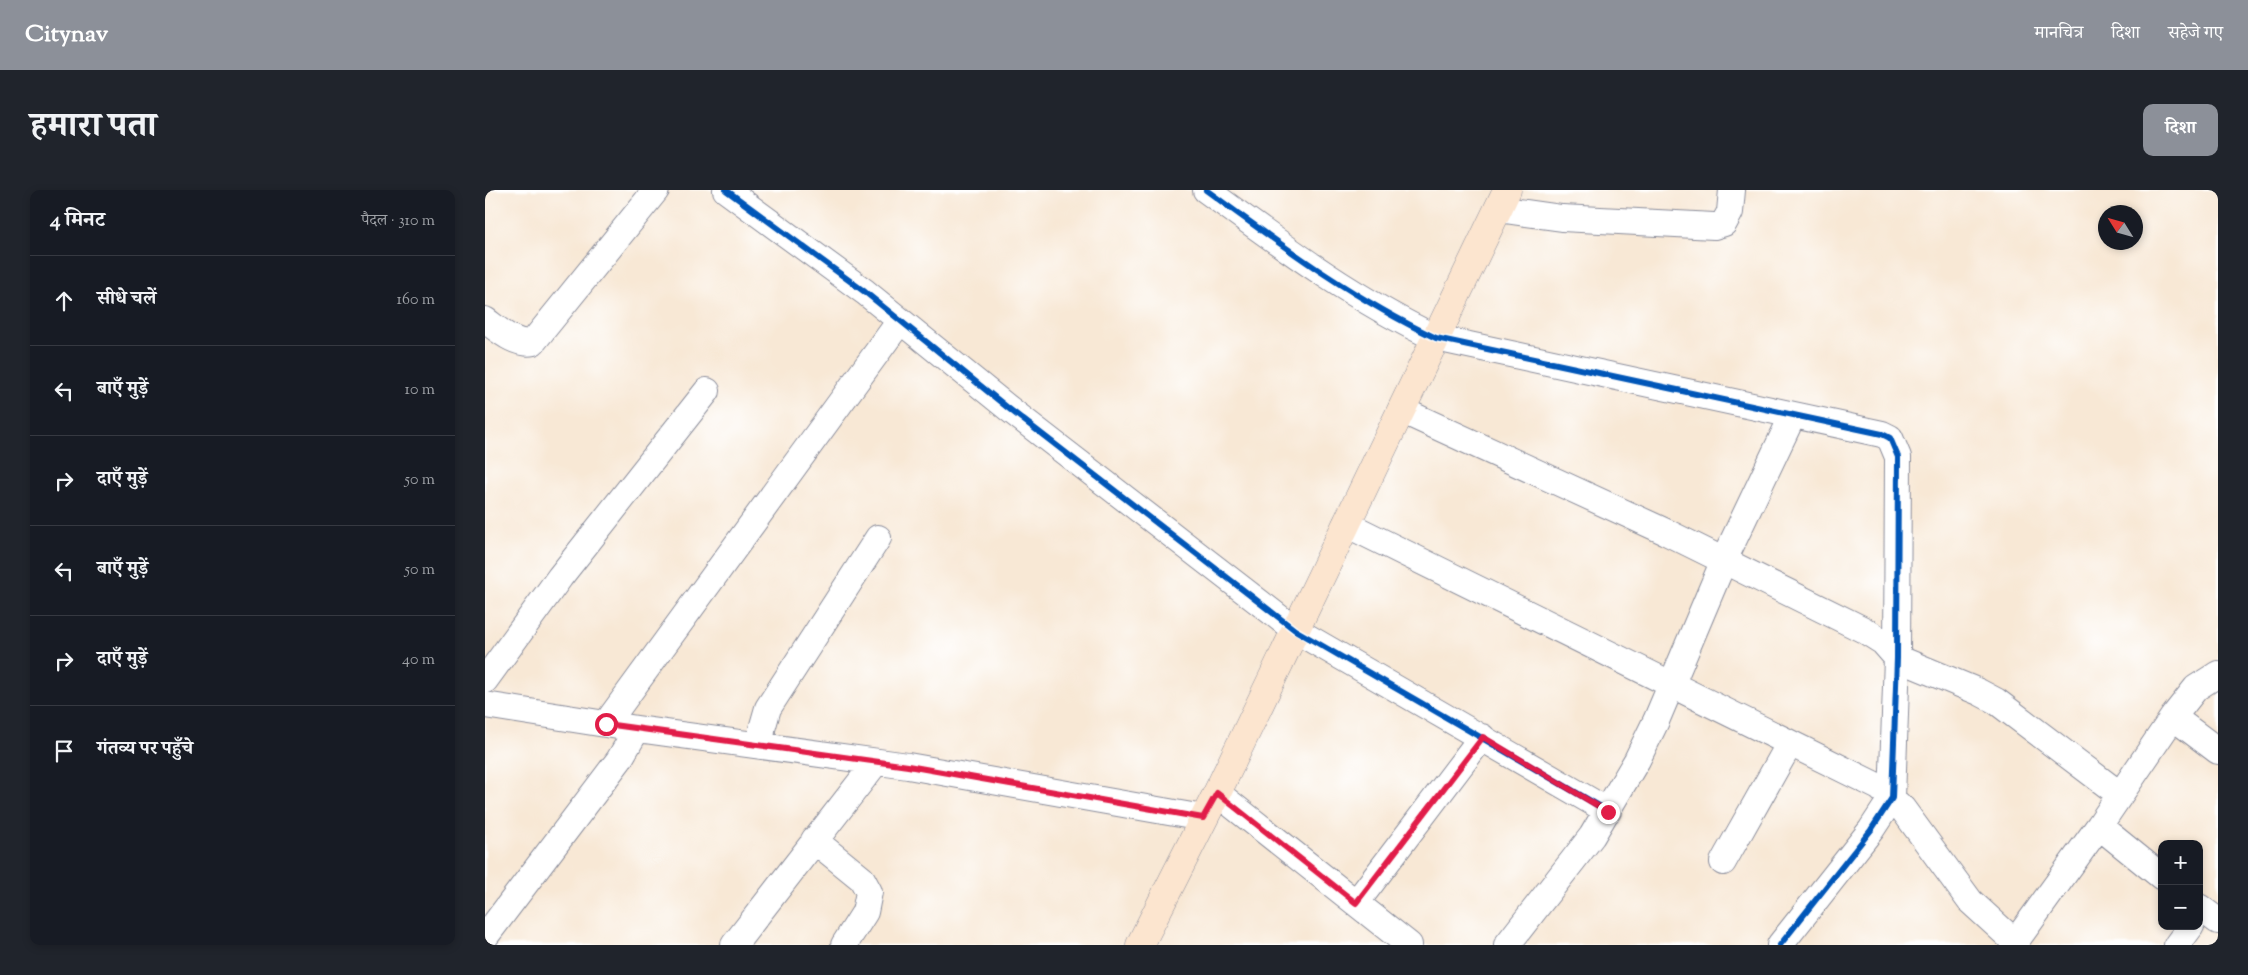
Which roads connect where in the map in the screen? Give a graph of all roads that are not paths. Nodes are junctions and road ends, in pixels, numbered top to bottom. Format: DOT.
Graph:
graph roads {
  1 [pos="656,190"];
  2 [pos="727,190"];
  3 [pos="1206,190"];
  4 [pos="1732,190"];
  5 [pos="1503,200"];
  6 [pos="485,320"];
  7 [pos="900,321"];
  8 [pos="1436,338"];
  9 [pos="707,390"];
  10 [pos="1401,410"];
  11 [pos="1793,415"];
  12 [pos="1346,524"];
  13 [pos="878,538"];
  14 [pos="1724,560"];
  15 [pos="1295,630"];
  16 [pos="1897,658"];
  17 [pos="2218,674"];
  18 [pos="485,680"];
  19 [pos="1672,684"];
  20 [pos="486,706"];
  21 [pos="2173,717"];
  22 [pos="606,724"];
  23 [pos="637,729"];
  24 [pos="1483,737"];
  25 [pos="1790,743"];
  26 [pos="761,746"];
  27 [pos="2218,751"];
  28 [pos="876,762"];
  29 [pos="1217,793"];
  30 [pos="2119,794"];
  31 [pos="1892,798"];
  32 [pos="1608,812"];
  33 [pos="1203,818"];
  34 [pos="2099,826"];
  35 [pos="814,840"];
  36 [pos="1723,862"];
  37 [pos="2158,874"];
  38 [pos="1356,903"];
  39 [pos="2190,930"];
  40 [pos="485,937"];
  41 [pos="2014,944"];
  42 [pos="734,945"];
  43 [pos="844,945"];
  44 [pos="1140,945"];
  45 [pos="1409,945"];
  46 [pos="1507,945"];
  47 [pos="1780,945"];
  48 [pos="2177,945"];
  1 -- 6 [label="street"];
  2 -- 7 [label="street"];
  3 -- 8 [label="street"];
  4 -- 5 [label="street"];
  5 -- 8 [label="main road"];
  7 -- 15 [label="street"];
  7 -- 22 [label="street"];
  8 -- 10 [label="main road"];
  8 -- 11 [label="street"];
  9 -- 18 [label="street"];
  10 -- 12 [label="main road"];
  10 -- 14 [label="street"];
  11 -- 14 [label="street"];
  11 -- 16 [label="street"];
  12 -- 15 [label="main road"];
  12 -- 19 [label="street"];
  13 -- 26 [label="street"];
  14 -- 16 [label="street"];
  14 -- 19 [label="street"];
  15 -- 24 [label="street"];
  15 -- 29 [label="main road"];
  16 -- 30 [label="street"];
  16 -- 31 [label="street"];
  17 -- 21 [label="street"];
  19 -- 25 [label="street"];
  19 -- 32 [label="street"];
  20 -- 22 [label="street"];
  21 -- 27 [label="street"];
  21 -- 30 [label="street"];
  22 -- 23 [label="street"];
  23 -- 26 [label="street"];
  23 -- 40 [label="street"];
  24 -- 32 [label="street"];
  24 -- 38 [label="street"];
  25 -- 31 [label="street"];
  25 -- 36 [label="street"];
  26 -- 28 [label="street"];
  28 -- 33 [label="street"];
  28 -- 35 [label="street"];
  29 -- 33 [label="main road"];
  29 -- 38 [label="street"];
  30 -- 34 [label="street"];
  31 -- 41 [label="street"];
  31 -- 47 [label="street"];
  32 -- 46 [label="street"];
  33 -- 44 [label="main road"];
  34 -- 37 [label="street"];
  34 -- 41 [label="street"];
  35 -- 42 [label="street"];
  35 -- 43 [label="street"];
  38 -- 45 [label="street"];
  39 -- 48 [label="street"];
}
